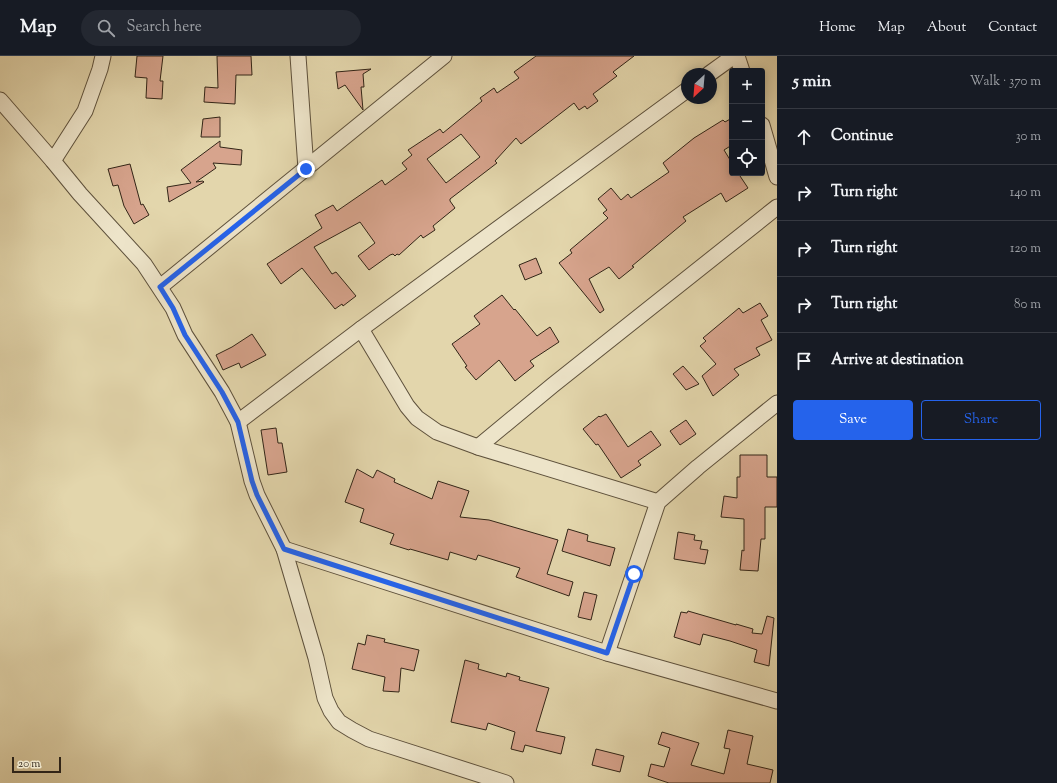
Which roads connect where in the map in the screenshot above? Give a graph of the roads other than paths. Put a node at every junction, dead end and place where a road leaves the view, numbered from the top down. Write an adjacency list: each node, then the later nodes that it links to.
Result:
1 (103, 56): 11 (street)
2 (298, 56): 12 (street)
3 (444, 56): 12 (street)
4 (734, 56): 6 (street)
5 (737, 56): 7 (street)
6 (717, 68)
7 (741, 68)
8 (681, 94): 16 (street)
9 (0, 100): 11 (street)
10 (765, 135): 13 (street)
11 (53, 161): 15 (street)
12 (306, 169): 15 (street)
13 (777, 177)
14 (777, 207): 19 (street)
15 (160, 287): 18 (street)
16 (361, 329): 18 (street); 19 (street)
17 (777, 403): 20 (street)
18 (238, 422): 21 (street)
19 (478, 447): 20 (street)
20 (658, 502): 22 (street)
21 (284, 549): 22 (street); 24 (street)
22 (607, 653): 23 (street)
23 (777, 701)
24 (506, 783)

